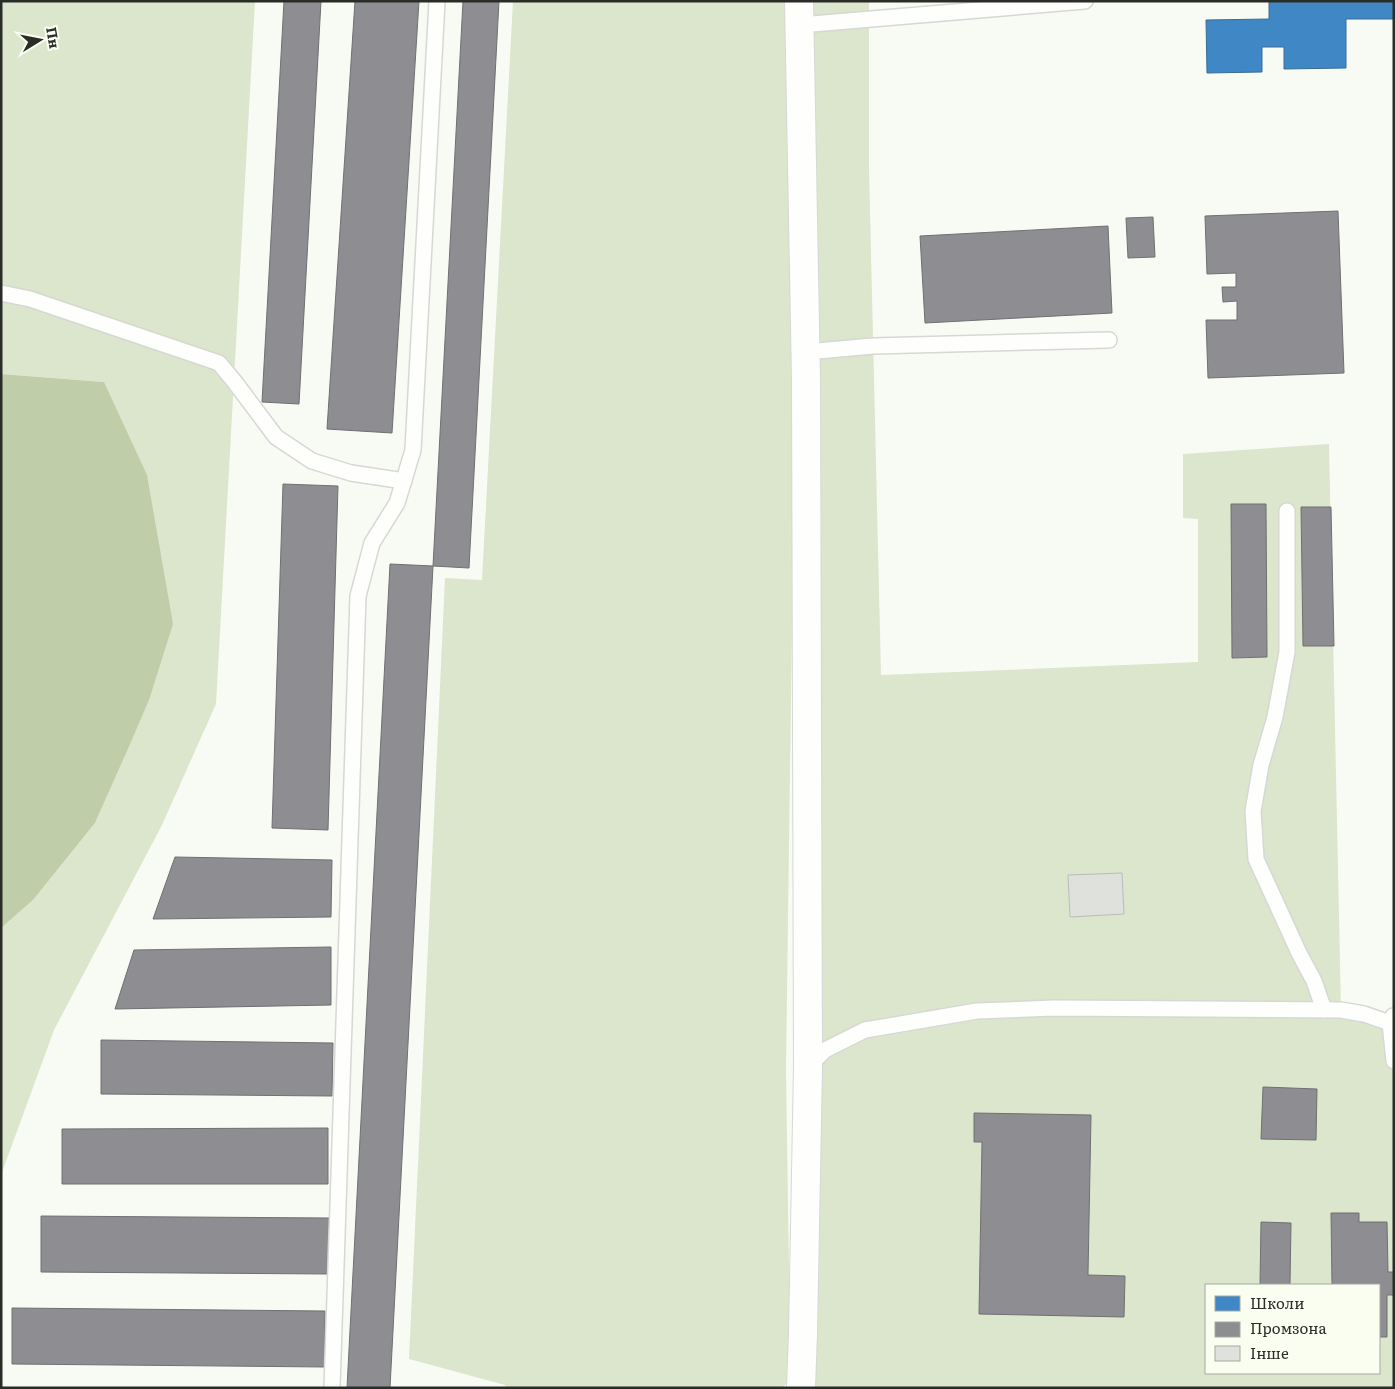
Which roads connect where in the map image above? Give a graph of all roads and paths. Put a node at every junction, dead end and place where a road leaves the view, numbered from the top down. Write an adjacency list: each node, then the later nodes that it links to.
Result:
1 (437, 1): 7 (lane)
2 (1085, 1): 3 (lane)
3 (800, 13): 6 (street)
4 (1, 293): 7 (lane)
5 (1108, 340): 6 (lane)
6 (806, 352): 12 (street)
7 (404, 481): 13 (lane)
8 (1287, 511): 9 (lane)
9 (1324, 1010): 10 (lane); 12 (lane)
10 (1392, 1019): 11 (lane)
11 (1394, 1061)
12 (808, 1067): 14 (street)
13 (332, 1388)
14 (801, 1388)

